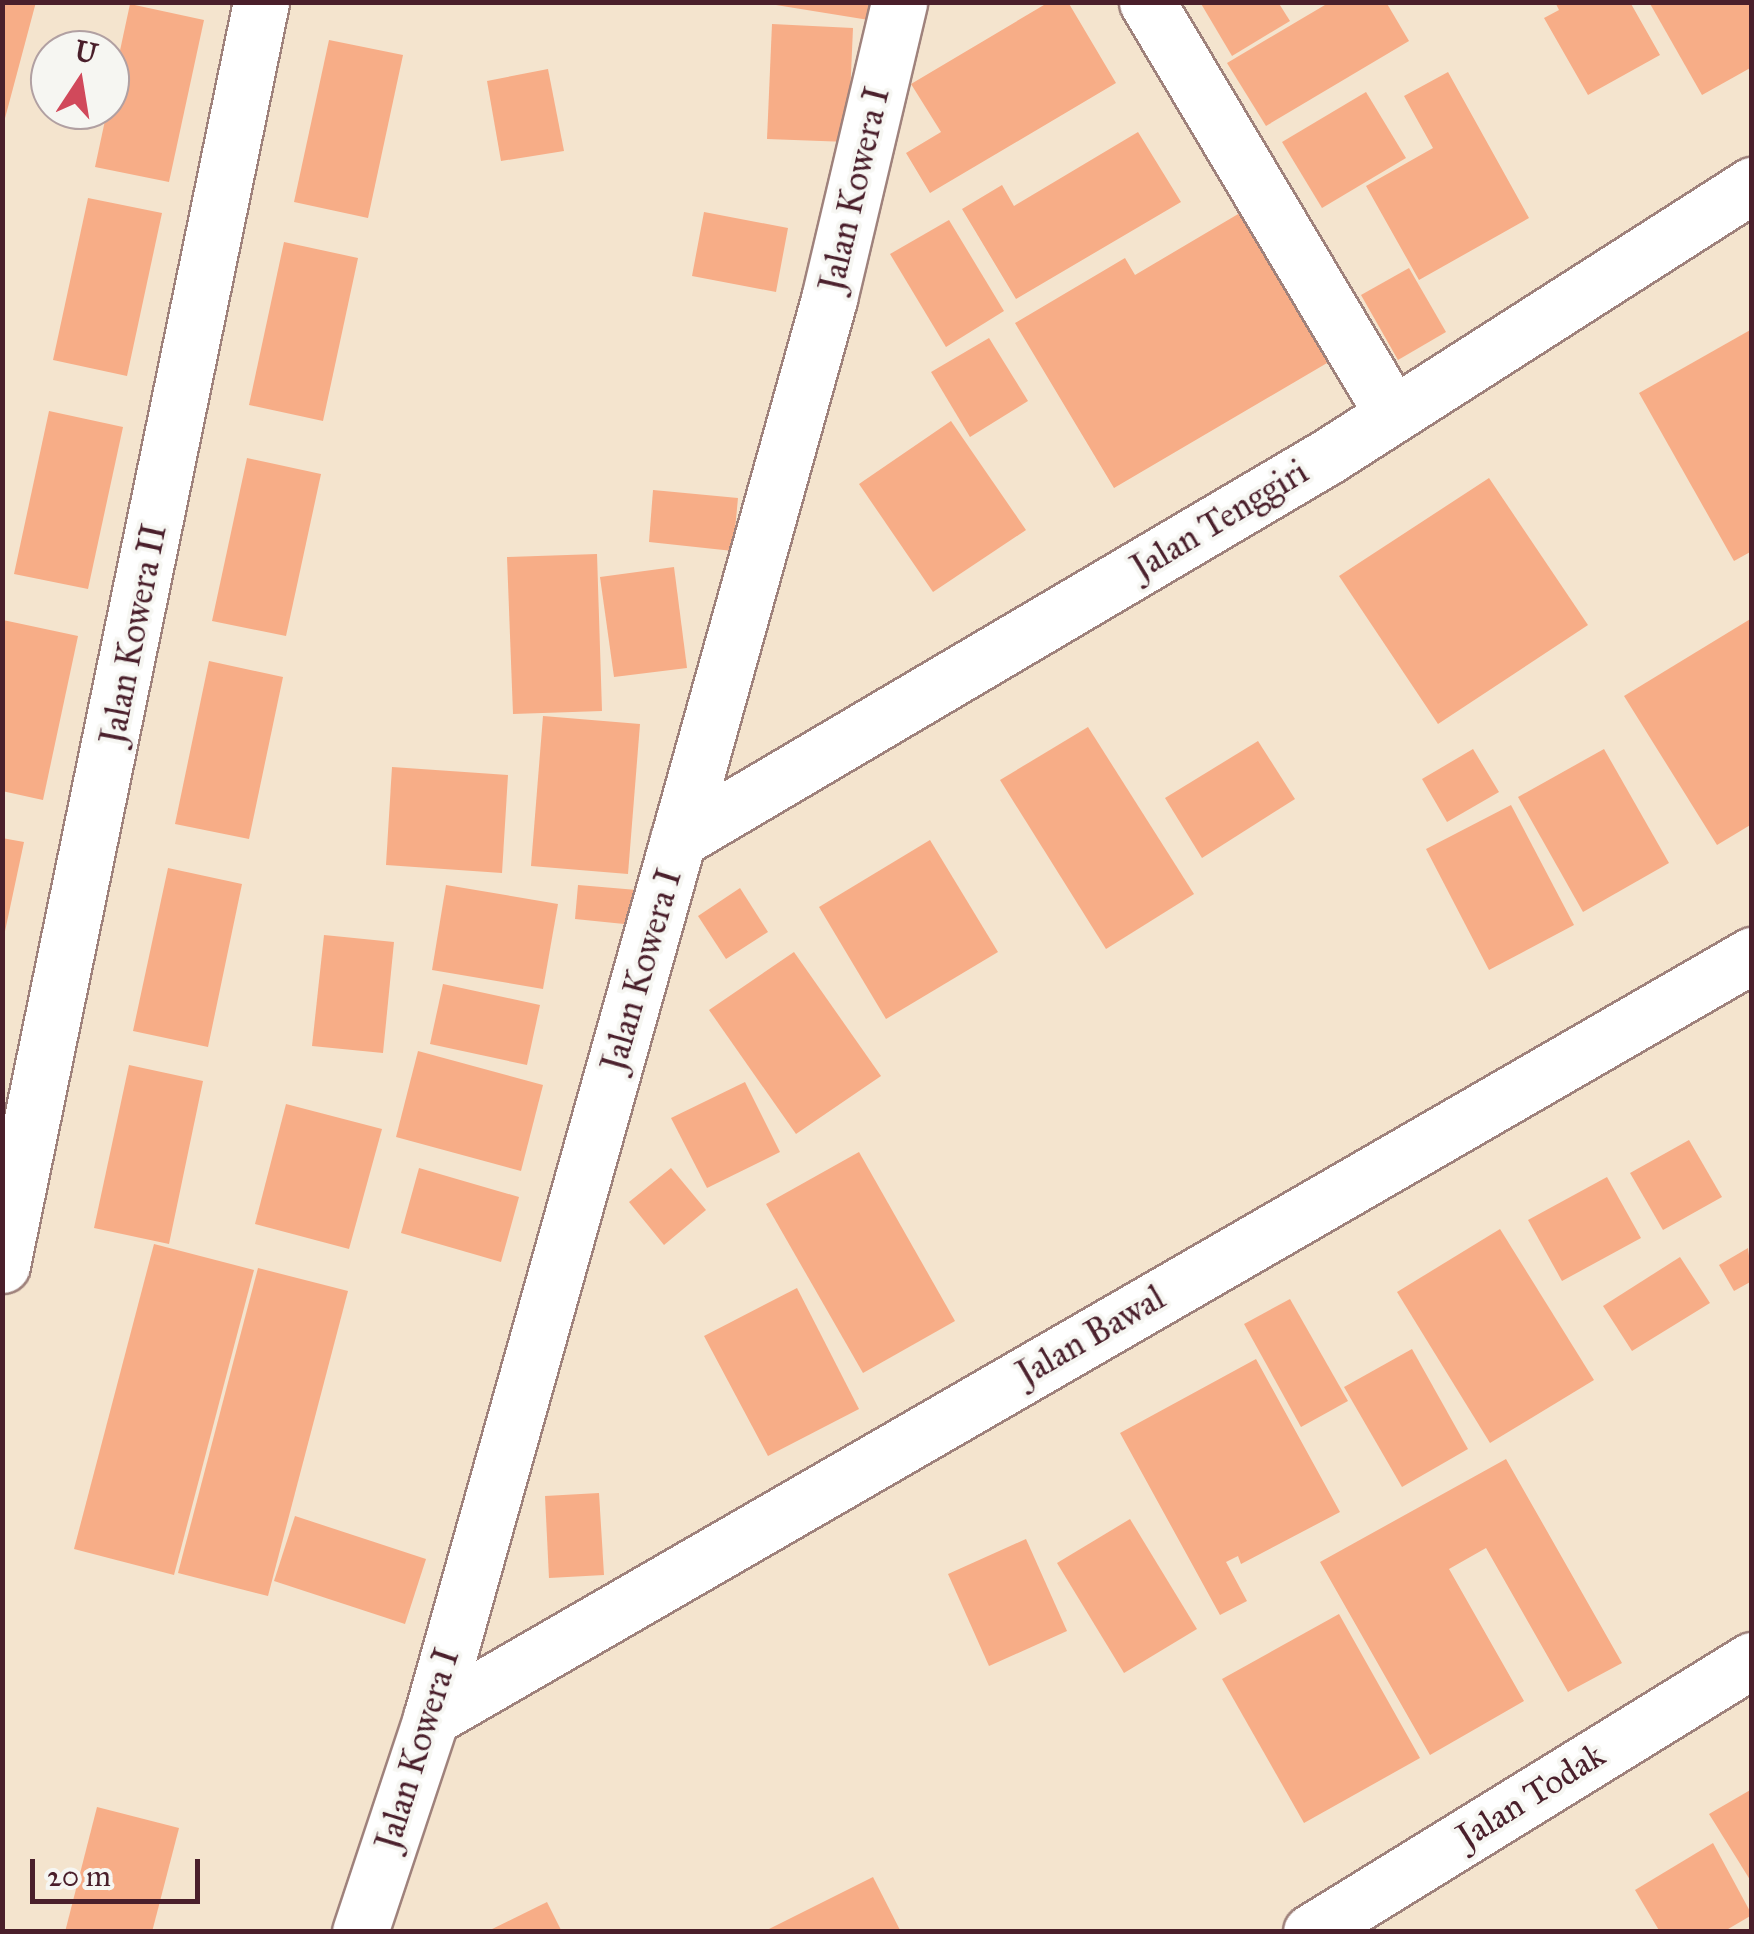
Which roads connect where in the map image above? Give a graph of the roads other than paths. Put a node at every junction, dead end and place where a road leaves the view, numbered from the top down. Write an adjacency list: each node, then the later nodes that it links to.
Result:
1 (262, 2): 8 (street, Jalan Kowera II)
2 (899, 2): 6 (street, Jalan Kowera I)
3 (1147, 2): 5 (street)
4 (1752, 185): 5 (street, Jalan Tenggiri)
5 (1393, 414): 6 (street, Jalan Tenggiri)
6 (678, 840): 10 (street, Jalan Kowera I)
7 (1752, 955): 10 (street, Jalan Bawal)
8 (2, 1265)
9 (1752, 1660): 12 (street, Jalan Todak)
10 (430, 1718): 11 (street, Jalan Kowera I)
11 (360, 1932)
12 (1311, 1932)

